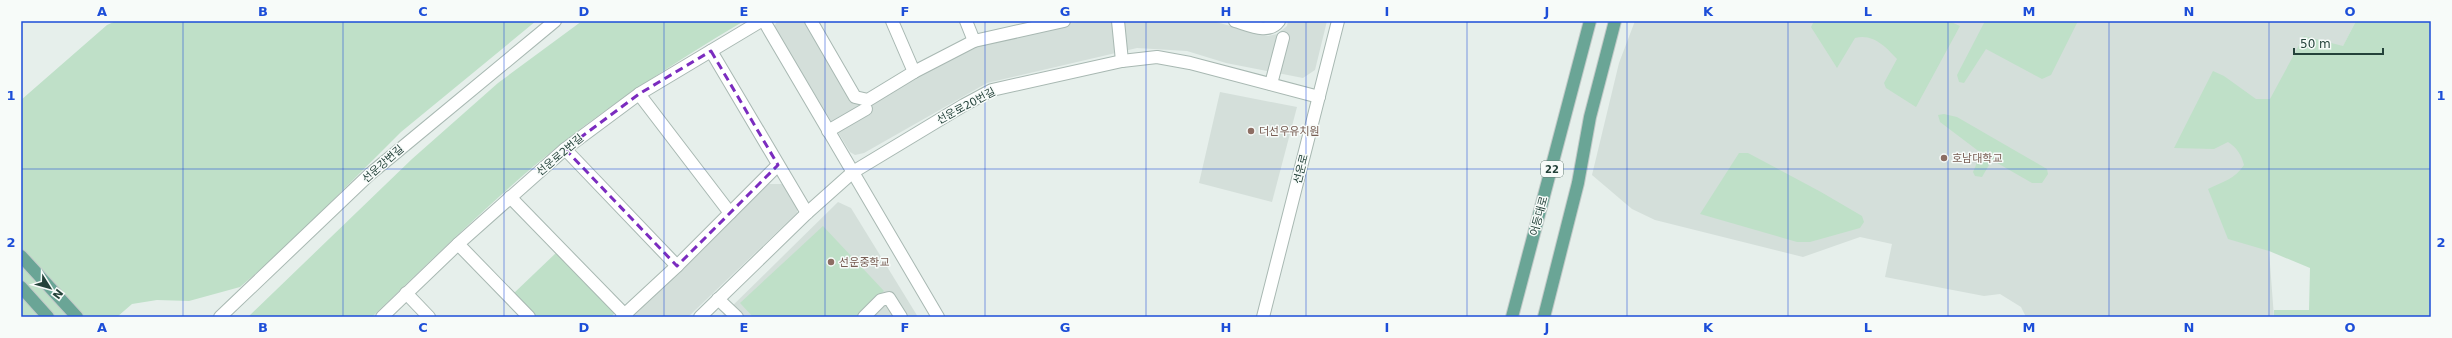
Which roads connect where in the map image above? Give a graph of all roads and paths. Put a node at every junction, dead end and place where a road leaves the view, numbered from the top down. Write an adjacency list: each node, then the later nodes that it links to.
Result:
1 (555, 21): 39 (street, 선운강변길)
2 (762, 21): 16 (street, 선운로2번길); 23 (street)
3 (811, 21): 18 (street)
4 (892, 21): 18 (street)
5 (966, 21): 15 (street)
6 (1064, 21): 13 (street)
7 (1118, 21): 17 (street)
8 (1235, 21): 9 (street)
9 (1279, 21)
10 (1338, 21): 21 (street, 선운로)
11 (1590, 21): 49 (main road, 어등대로 / 22)
12 (1615, 21): 50 (main road, 22)
13 (1041, 23): 15 (street)
14 (1283, 38): 19 (street)
15 (974, 40): 18 (street)
16 (711, 51): 20 (street, 선운로2번길); 25 (street)
17 (1122, 61): 19 (street, 선운로20번길); 26 (street, 선운로20번길)
18 (914, 72)
19 (1271, 84): 21 (street, 선운로20번길)
20 (639, 94): 24 (street, 선운로2번길); 28 (street)
21 (1319, 97): 48 (street, 선운로)
22 (866, 109): 23 (street)
23 (828, 131): 26 (street)
24 (564, 149): 27 (street, 선운로2번길); 32 (street)
25 (778, 164): 28 (street); 29 (street)
26 (853, 172): 29 (street, 선운로20번길); 47 (street)
27 (510, 197): 30 (street, 선운로2번길); 36 (street)
28 (730, 213): 32 (street)
29 (807, 213): 35 (street, 선운로20번길)
30 (458, 244): 34 (street, 선운로2번길); 42 (street)
31 (21, 256): 38 (main road)
32 (677, 266): 36 (street)
33 (21, 287): 37 (main road)
34 (406, 293): 40 (street, 선운로2번길); 41 (street)
35 (718, 299): 43 (street, 선운로20번길); 44 (street)
36 (624, 316)
37 (48, 317)
38 (77, 317)
39 (220, 317)
40 (382, 317)
41 (429, 317)
42 (529, 317)
43 (700, 317)
44 (737, 317)
45 (864, 317): 46 (street)
46 (901, 317)
47 (938, 317)
48 (1263, 317)
49 (1512, 317)
50 (1544, 317)

